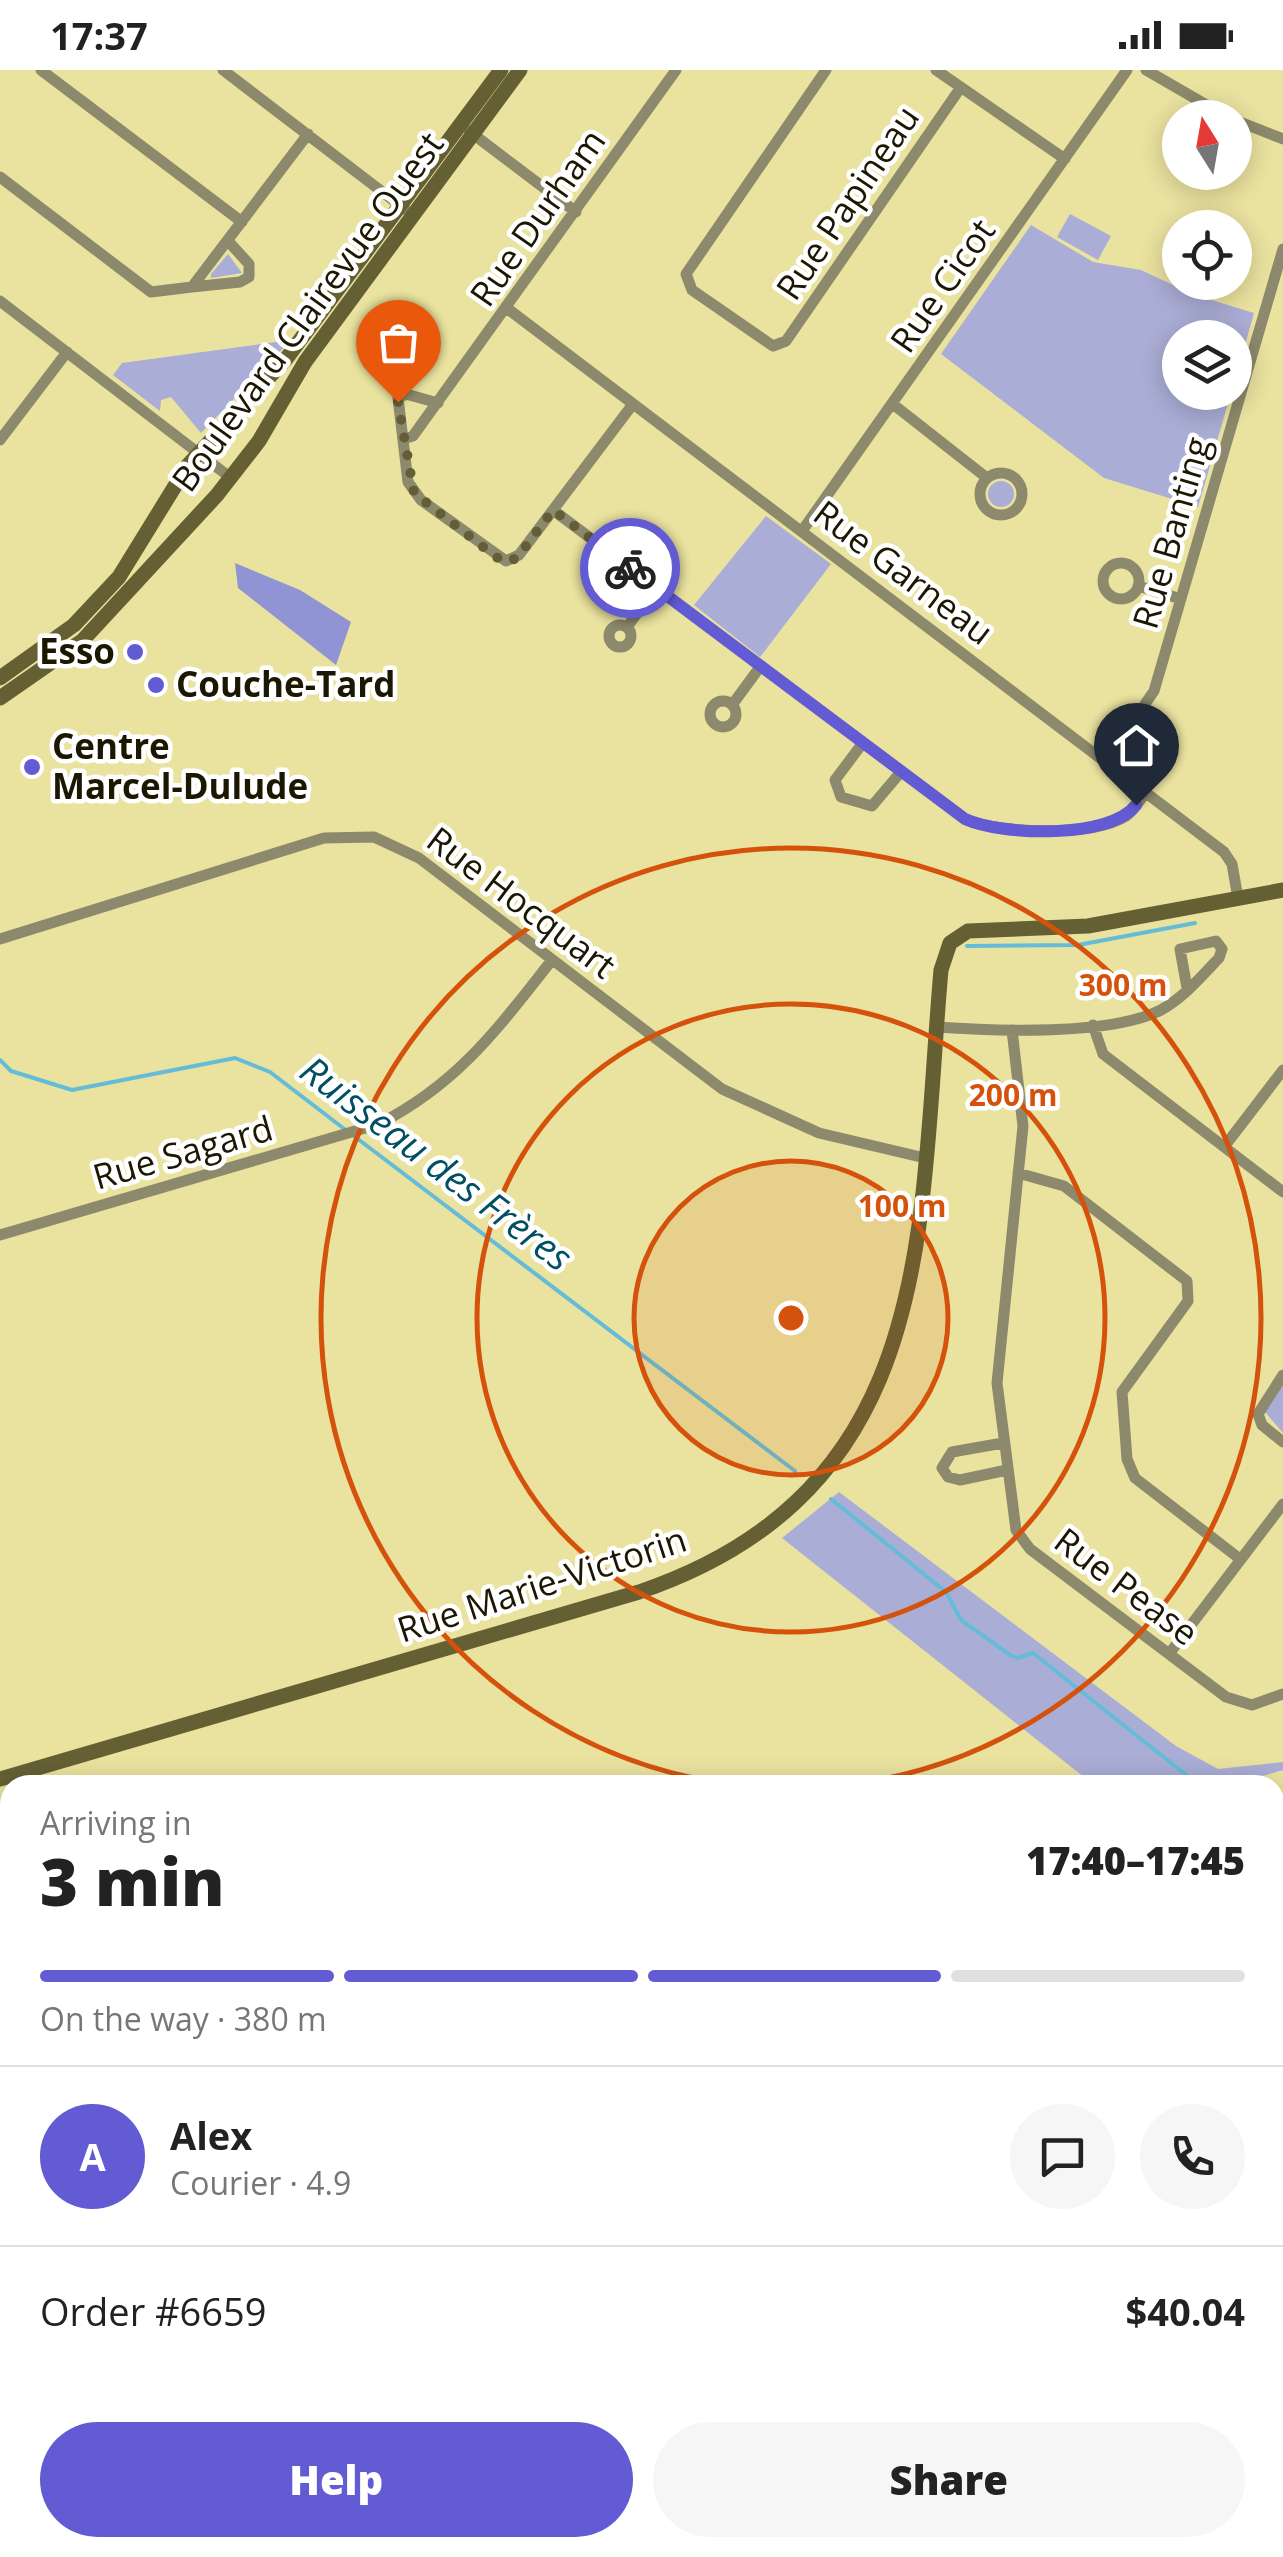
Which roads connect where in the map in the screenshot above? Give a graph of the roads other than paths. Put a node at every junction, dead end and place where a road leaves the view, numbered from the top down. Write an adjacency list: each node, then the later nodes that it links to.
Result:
1 (41, 70): 20 (street)
2 (223, 70): 14 (street)
3 (500, 70): 13 (street, Boulevard Clairevue Ouest)
4 (520, 70): 13 (street, Boulevard Clairevue Ouest)
5 (676, 70): 19 (street, Rue Durham)
6 (826, 70): 10 (street, Rue Papineau)
7 (936, 70): 10 (street)
8 (1127, 70): 16 (street, Rue Cicot)
9 (1146, 70): 11 (street)
10 (961, 87): 16 (street)
11 (1199, 100)
12 (1252, 127): 15 (street)
13 (468, 130): 18 (street, Boulevard Clairevue Ouest); 19 (street)
14 (308, 134): 18 (street); 20 (street)
15 (1283, 139)
16 (1064, 160): 30 (street, Rue Cicot)
17 (0, 177): 24 (street)
18 (407, 211): 33 (street, Boulevard Clairevue Ouest); 34 (street, Boulevard Clairevue Ouest)
19 (576, 212): 26 (street, Rue Durham)
20 (242, 222): 21 (street)
21 (228, 241): 24 (street); 24 (street)
22 (1283, 250): 23 (street, Rue Banting)
23 (1280, 273): 40 (street, Rue Banting)
24 (192, 287)
25 (0, 301): 27 (street)
26 (508, 308): 28 (street, Rue Durham); 29 (street, Rue Garneau)
27 (67, 352): 31 (street); 33 (street)
28 (438, 402): 32 (street, Rue Durham); 32 (street)
29 (634, 404): 36 (street); 37 (street, Rue Garneau)
30 (894, 405): 35 (street); 37 (street, Rue Cicot)
31 (0, 440)
32 (403, 440): 36 (street)
33 (198, 452): 34 (street); 42 (street, Boulevard Clairevue Ouest)
34 (231, 478): 42 (street, Boulevard Clairevue Ouest)
35 (987, 478)
36 (553, 510): 39 (street)
37 (802, 531): 48 (street, Rue Garneau)
38 (1138, 586): 40 (street)
39 (656, 588): 41 (street); 43 (street)
40 (1181, 599): 48 (street, Rue Banting)
41 (626, 627)
42 (78, 633): 44 (street, Boulevard Clairevue Ouest); 45 (street, Boulevard Clairevue Ouest)
43 (760, 667): 46 (street); 47 (street)
44 (0, 678)
45 (0, 698)
46 (732, 704)
47 (862, 744): 49 (street); 49 (street)
48 (1105, 762): 50 (street, Rue Garneau)
49 (900, 773): 50 (street)
50 (1146, 792): 52 (street, Rue Garneau)
51 (1283, 890): 52 (street)
52 (1238, 898): 57 (street, Rue Marie-Victorin)
53 (0, 939): 54 (street, Rue Hocquart)
54 (552, 960): 61 (street, Rue Hocquart); 64 (street, Rue Sagard)
55 (1187, 988): 55 (street); 56 (street)
56 (1092, 1025): 58 (street); 60 (street)
57 (936, 1026): 58 (street); 61 (street, Rue Marie-Victorin)
58 (1012, 1030): 62 (street, Rue Pease)
59 (1283, 1070): 60 (street)
60 (1224, 1147): 63 (street)
61 (925, 1158): 73 (street, Rue Marie-Victorin)
62 (1018, 1173): 67 (street, Rue Pease); 70 (street)
63 (1283, 1192)
64 (0, 1235)
65 (1283, 1375): 66 (street)
66 (1283, 1442)
67 (1004, 1443): 68 (street, Rue Pease); 68 (street)
68 (1007, 1470): 71 (street, Rue Pease)
69 (1283, 1504): 70 (street)
70 (1240, 1559): 71 (street)
71 (1169, 1654): 72 (street, Rue Pease)
72 (1283, 1694)
73 (14, 1775)

